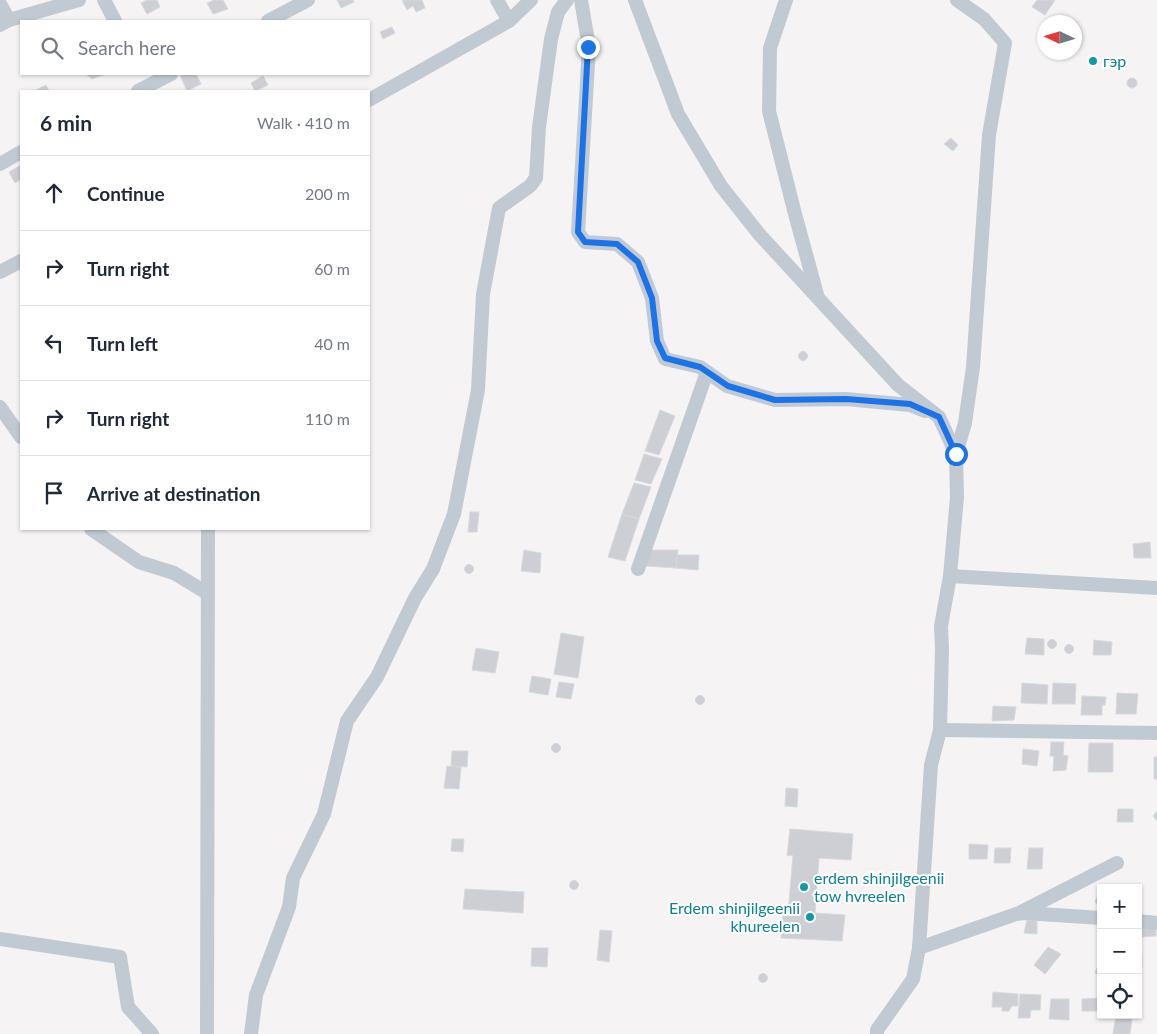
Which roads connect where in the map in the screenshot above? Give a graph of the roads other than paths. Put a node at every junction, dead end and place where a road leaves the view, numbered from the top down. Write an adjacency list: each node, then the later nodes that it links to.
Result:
1 (79, 0): 15 (street)
2 (104, 0): 12 (street)
3 (308, 0): 13 (street)
4 (497, 0): 14 (street)
5 (531, 0): 14 (street)
6 (567, 0): 46 (street)
7 (581, 0): 24 (street)
8 (635, 0): 23 (street)
9 (786, 0): 23 (street)
10 (957, 0): 28 (street)
11 (0, 4): 15 (street)
12 (114, 20)
13 (270, 20)
14 (510, 21): 18 (street)
15 (5, 22)
16 (168, 75): 17 (street)
17 (145, 85)
18 (370, 99)
19 (20, 153): 20 (street)
20 (0, 164)
21 (20, 262): 22 (street)
22 (0, 272)
23 (819, 301): 26 (street)
24 (707, 372): 26 (street); 31 (street)
25 (0, 407): 27 (street)
26 (939, 417): 28 (street)
27 (20, 435)
28 (956, 454): 32 (street)
29 (91, 530): 34 (street)
30 (208, 530): 34 (street)
31 (638, 569)
32 (950, 576): 33 (street); 35 (street)
33 (1157, 588)
34 (207, 593): 45 (street)
35 (940, 730): 36 (street); 43 (street)
36 (1157, 733)
37 (1117, 863): 38 (street)
38 (1016, 914): 39 (street); 43 (street)
39 (1097, 918)
40 (1142, 921): 41 (street)
41 (1157, 922)
42 (0, 939): 44 (street)
43 (919, 948): 47 (street)
44 (152, 1034)
45 (207, 1034)
46 (251, 1034)
47 (877, 1034)

